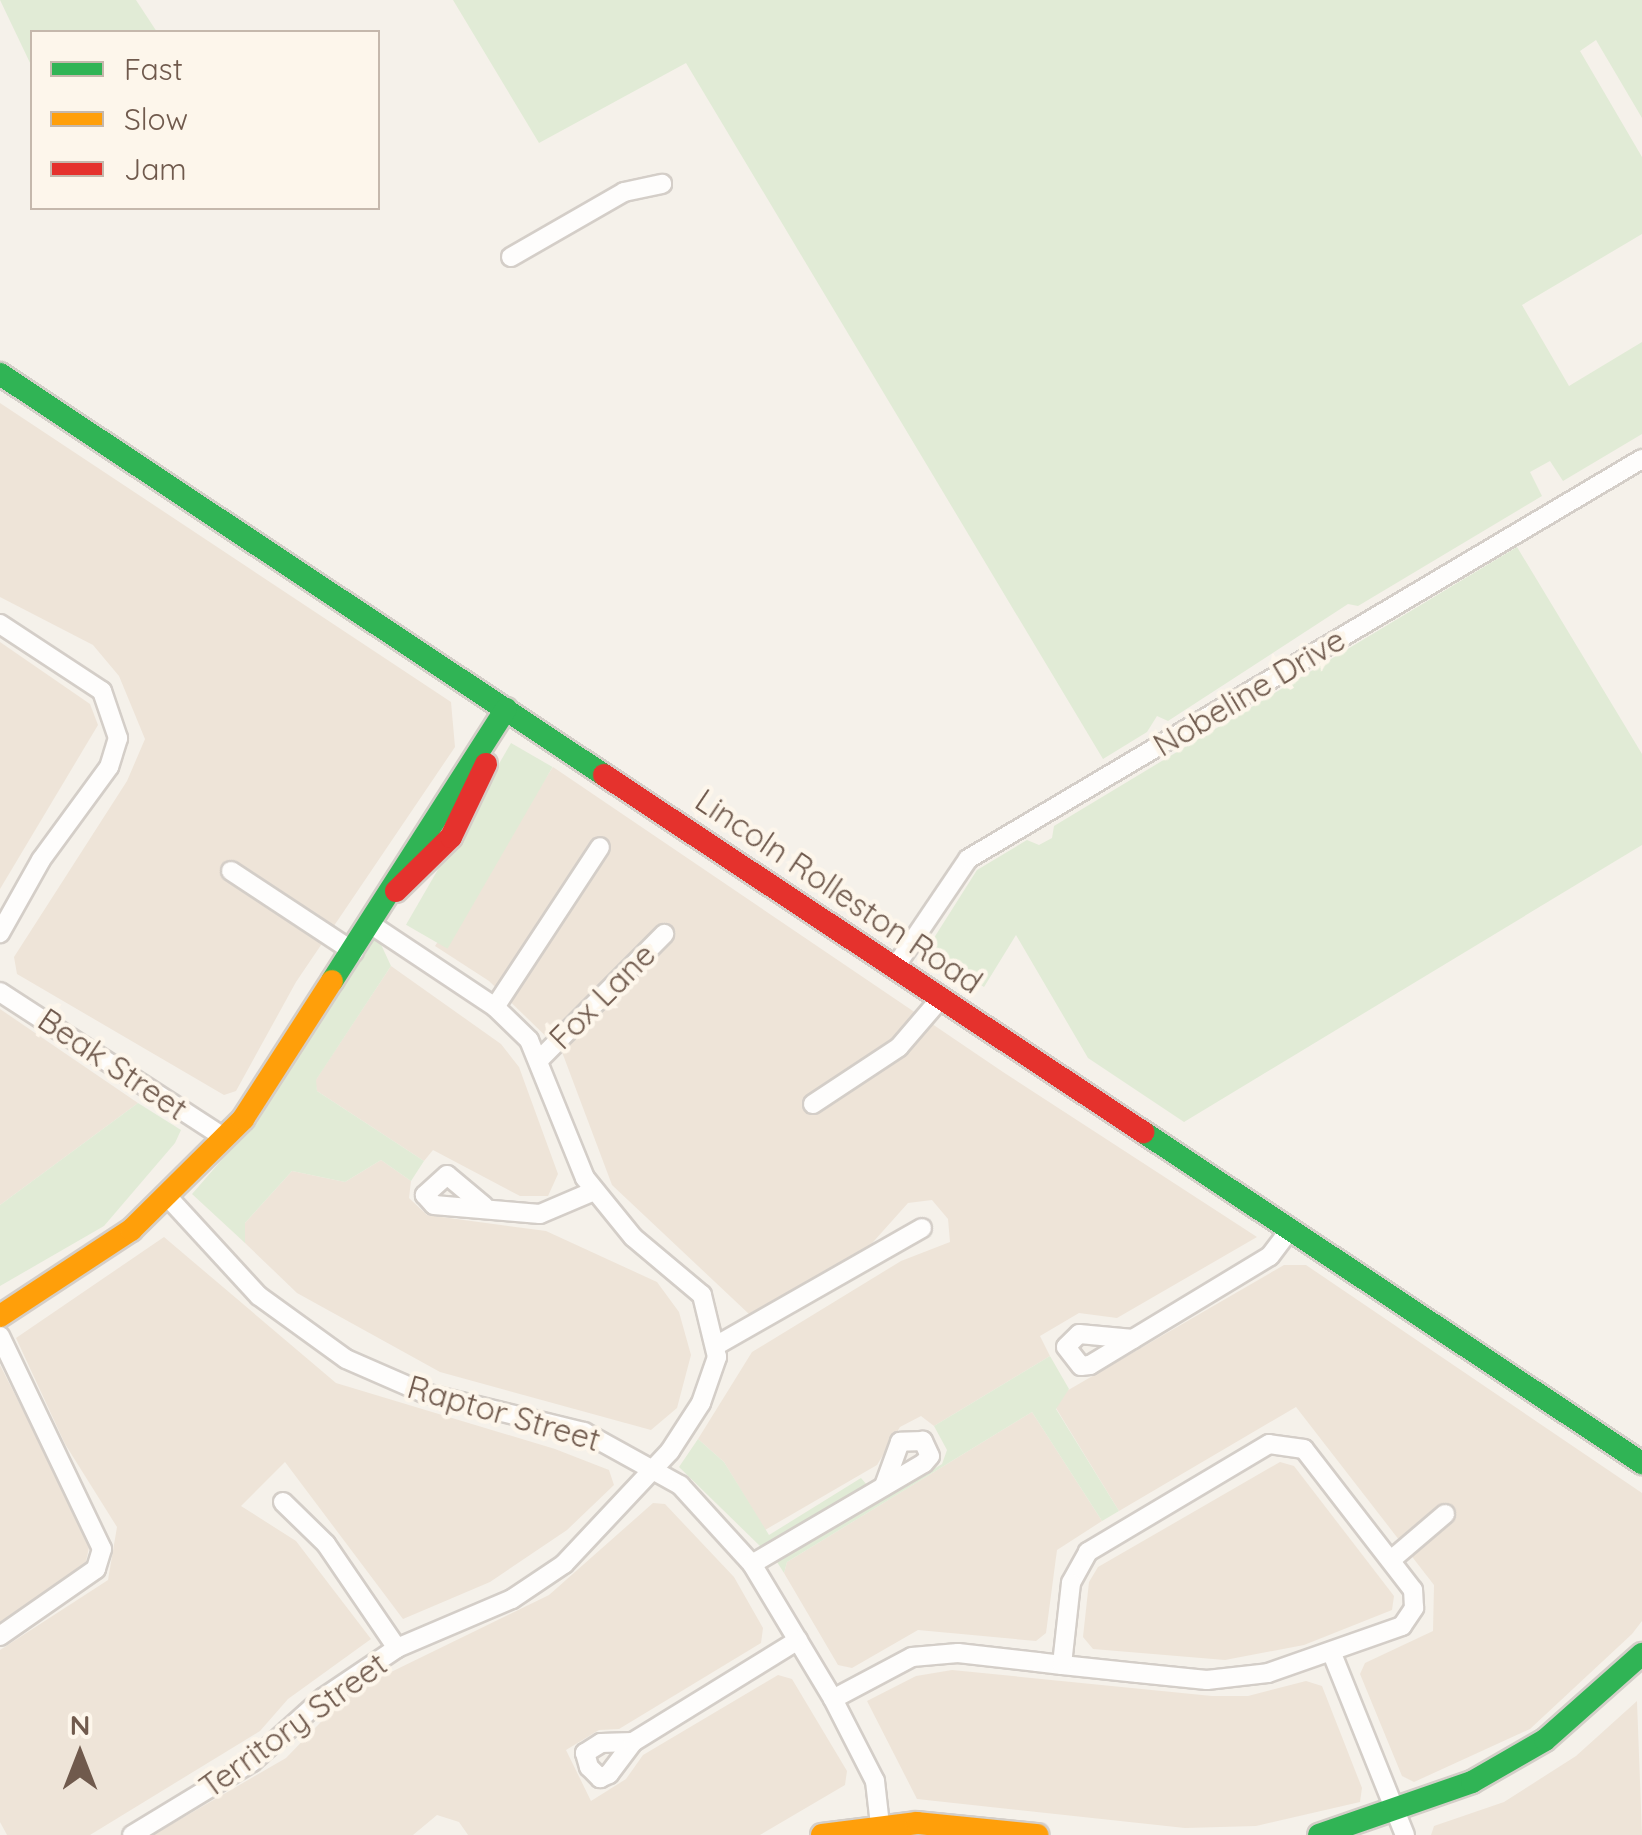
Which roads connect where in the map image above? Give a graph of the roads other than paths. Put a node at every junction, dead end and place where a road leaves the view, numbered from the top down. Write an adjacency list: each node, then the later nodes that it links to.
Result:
1 (662, 184): 2 (street)
2 (511, 256)
3 (0, 374): 6 (main road, Lincoln Rolleston Road)
4 (1642, 459): 13 (street, Nobeline Drive)
5 (0, 624): 10 (street)
6 (512, 713): 9 (main road); 13 (main road, Lincoln Rolleston Road)
7 (600, 847): 16 (street)
8 (231, 871): 12 (street)
9 (372, 925): 12 (main road); 16 (street)
10 (0, 933)
11 (664, 934): 17 (street, Fox Lane)
12 (354, 952): 19 (main road)
13 (895, 967): 15 (main road, Lincoln Rolleston Road)
14 (0, 992): 19 (street, Beak Street)
15 (941, 998): 18 (street); 24 (main road, Lincoln Rolleston Road)
16 (495, 1007): 17 (street)
17 (541, 1058): 20 (street)
18 (813, 1104)
19 (225, 1138): 21 (main road)
20 (594, 1191): 22 (street); 28 (street)
21 (166, 1195): 25 (main road); 30 (street, Raptor Street)
22 (484, 1206)
23 (922, 1228): 28 (street)
24 (1290, 1229): 27 (street); 29 (main road, Lincoln Rolleston Road)
25 (0, 1316)
26 (0, 1336): 36 (street)
27 (1133, 1338)
28 (718, 1345): 30 (street, Territory Street)
29 (1642, 1463)
30 (656, 1468): 35 (street, Raptor Street); 38 (street, Territory Street)
31 (884, 1486): 35 (street)
32 (283, 1502): 38 (street)
33 (1445, 1514): 34 (street)
34 (1391, 1560): 40 (street); 41 (street)
35 (752, 1564): 37 (street, Raptor Street)
36 (0, 1636)
37 (798, 1640): 42 (street, Raptor Street); 43 (street)
38 (397, 1648): 46 (street, Territory Street)
39 (1642, 1654): 44 (main road)
40 (1332, 1656): 41 (street); 44 (street)
41 (1062, 1665): 42 (street)
42 (833, 1700): 45 (street, Raptor Street)
43 (633, 1742)
44 (1395, 1812): 49 (main road); 50 (street)
45 (880, 1825): 47 (main road); 48 (main road)
46 (132, 1835)
47 (822, 1835)
48 (1037, 1835)
49 (1319, 1835)
50 (1404, 1835)

